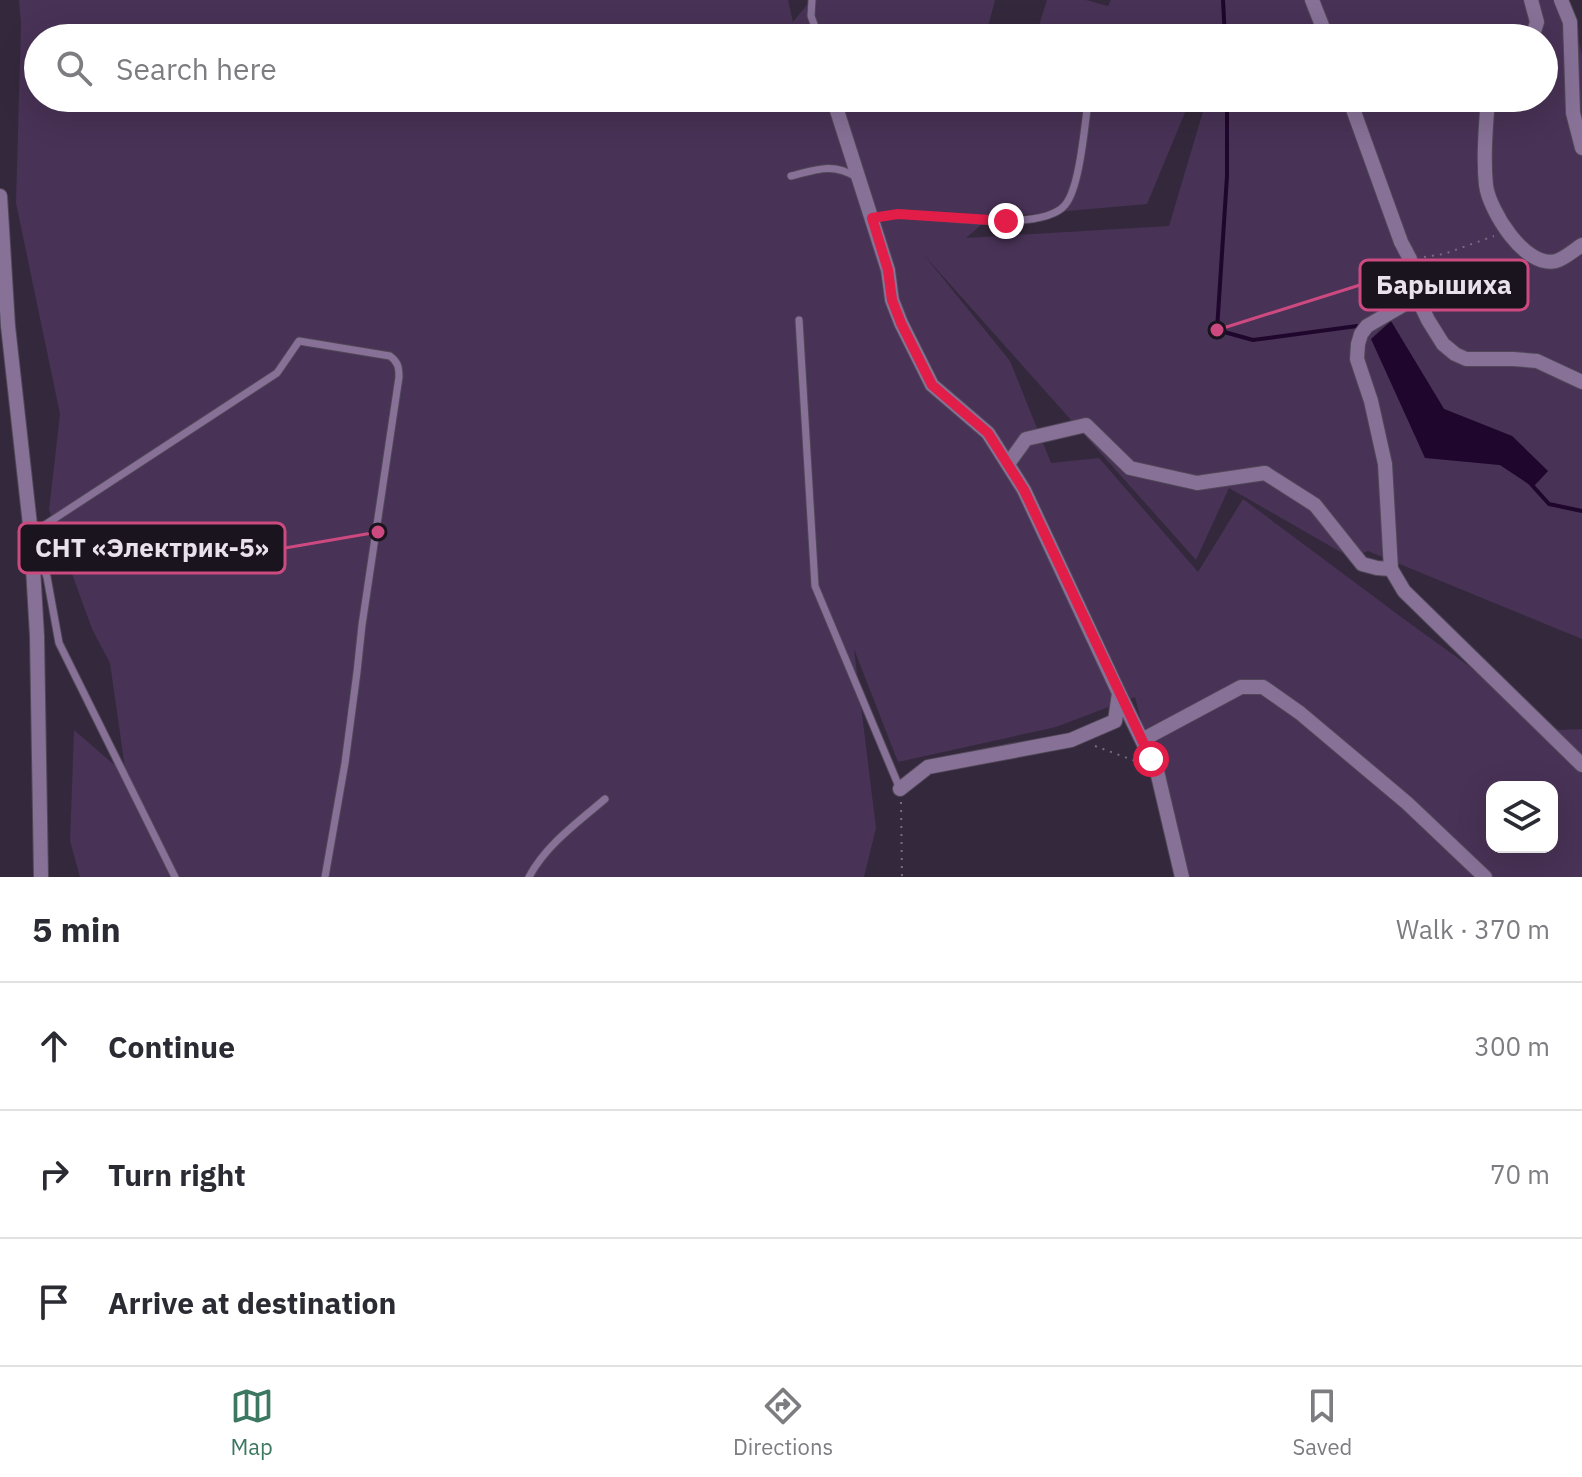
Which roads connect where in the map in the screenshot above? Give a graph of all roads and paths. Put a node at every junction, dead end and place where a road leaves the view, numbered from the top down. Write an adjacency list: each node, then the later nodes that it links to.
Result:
1 (812, 0): 5 (lane)
2 (1312, 0): 6 (street)
3 (1531, 0): 7 (street)
4 (1561, 0): 12 (street)
5 (814, 24)
6 (1321, 24)
7 (1536, 24)
8 (837, 112): 14 (street)
9 (1087, 112): 16 (lane)
10 (1354, 112): 19 (street)
11 (1487, 112): 17 (street)
12 (1582, 148)
13 (791, 176): 14 (lane)
14 (857, 178): 16 (street)
15 (0, 196): 24 (street)
16 (872, 218): 23 (street)
17 (1507, 230): 18 (street); 19 (path)
18 (1582, 245)
19 (1410, 259): 20 (street)
20 (1417, 297): 22 (street); 25 (street)
21 (799, 320): 32 (lane)
22 (1582, 382)
23 (1008, 464): 25 (street); 26 (street)
24 (31, 534): 34 (street); 35 (lane); 36 (lane)
25 (1391, 569): 30 (street)
26 (1119, 693): 27 (street); 28 (street)
27 (1115, 721): 28 (street); 32 (street)
28 (1139, 734): 31 (street); 40 (street)
29 (1096, 746): 31 (path)
30 (1582, 765)
31 (1157, 771): 39 (street)
32 (900, 789): 38 (path)
33 (605, 799): 37 (lane)
34 (41, 877)
35 (175, 877)
36 (325, 877)
37 (529, 877)
38 (902, 877)
39 (1182, 877)
40 (1485, 877)

